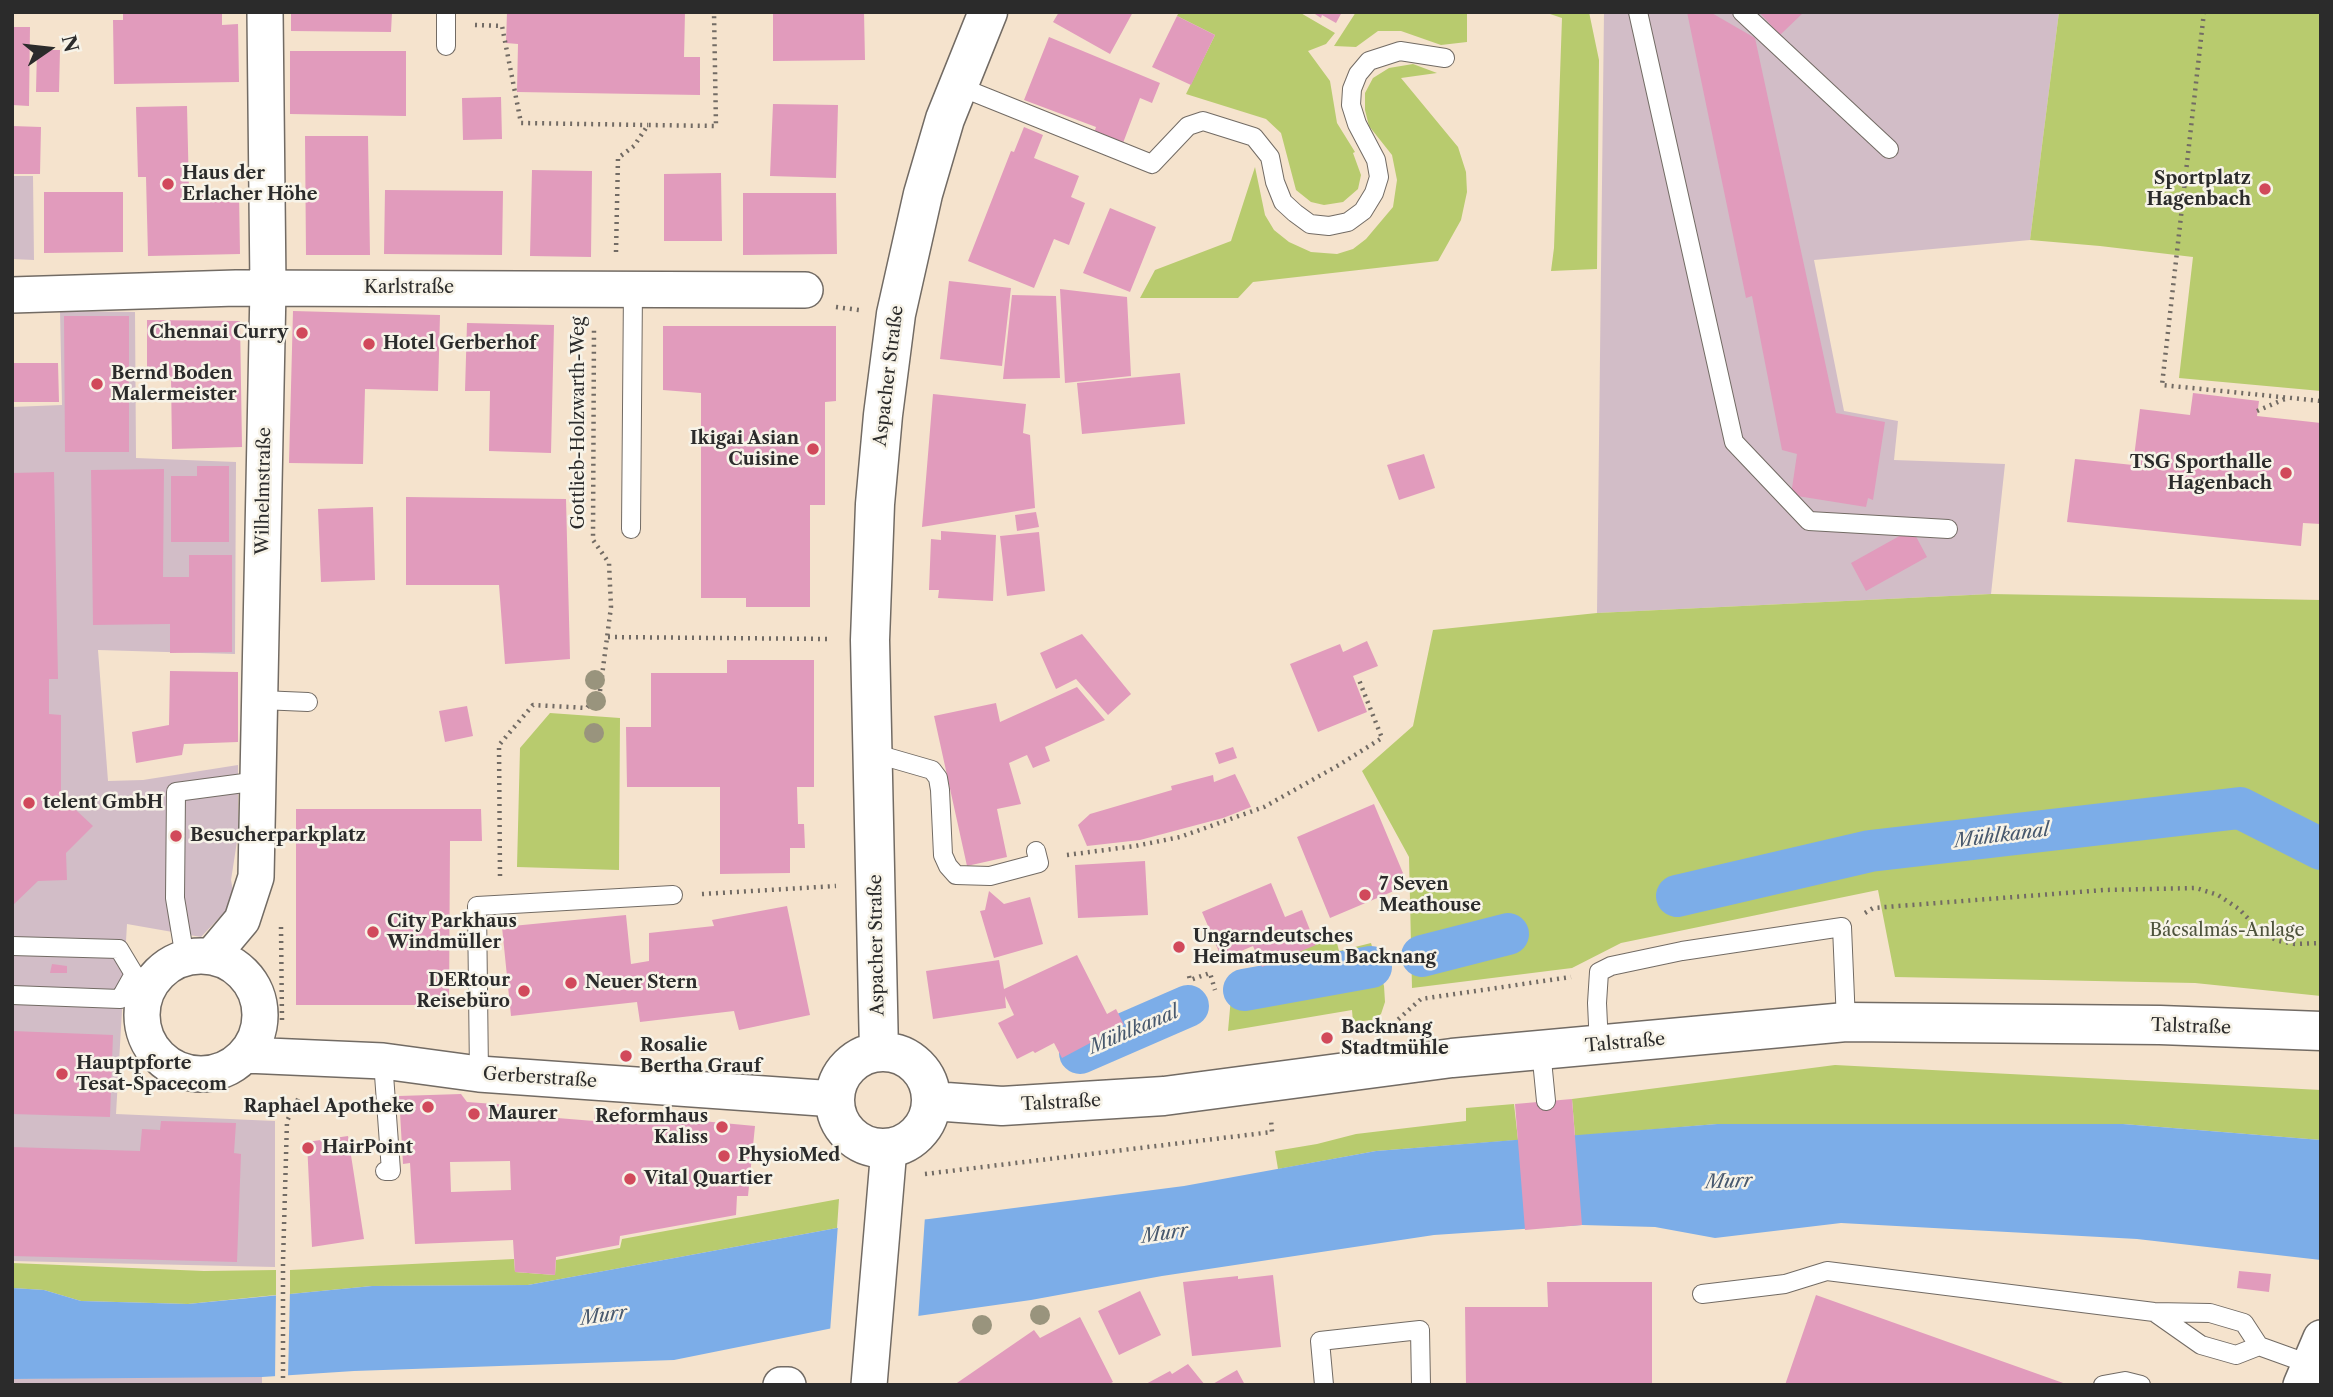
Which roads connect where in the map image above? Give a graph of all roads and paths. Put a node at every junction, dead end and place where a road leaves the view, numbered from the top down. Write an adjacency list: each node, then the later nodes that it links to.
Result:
1 (265, 12): 13 (street, Wilhelmstraße)
2 (714, 12): 11 (path)
3 (988, 12): 10 (street, Aspacher Straße)
4 (1638, 12): 22 (lane)
5 (1742, 12): 12 (lane)
6 (2204, 12): 18 (path)
7 (447, 18): 8 (lane); 11 (path)
8 (446, 46)
9 (1446, 58): 10 (lane)
10 (958, 86): 24 (street, Aspacher Straße)
11 (648, 125): 14 (path, Gottlieb-Holzwarth-Weg)
12 (1889, 149)
13 (268, 288): 14 (street, Karlstraße); 15 (street, Karlstraße); 26 (street, Wilhelmstraße)
14 (614, 288): 16 (street, Karlstraße); 21 (lane); 23 (path, Gottlieb-Holzwarth-Weg)
15 (12, 295)
16 (819, 298): 17 (path)
17 (856, 309)
18 (2288, 398): 19 (path); 20 (path)
19 (2321, 401)
20 (2257, 411)
21 (631, 529)
22 (1948, 529)
23 (608, 637): 24 (path); 30 (path, Gottlieb-Holzwarth-Weg)
24 (870, 639): 28 (street, Aspacher Straße)
25 (1359, 680): 31 (path)
26 (261, 700): 27 (lane); 29 (street, Wilhelmstraße)
27 (308, 702)
28 (873, 753): 32 (lane); 33 (street, Aspacher Straße)
29 (260, 781): 39 (street, Wilhelmstraße); 39 (lane)
30 (500, 851)
31 (1075, 853)
32 (1038, 857)
33 (876, 883): 34 (path); 50 (street, Aspacher Straße)
34 (673, 895): 54 (lane)
35 (281, 925): 52 (path)
36 (1842, 927): 37 (path); 40 (lane); 45 (lane)
37 (2321, 943)
38 (12, 946): 42 (lane)
39 (198, 958): 42 (street); 51 (street)
40 (1600, 972): 46 (path); 48 (lane)
41 (1189, 976): 43 (path)
42 (142, 979): 44 (lane); 51 (street)
43 (1215, 990)
44 (12, 995)
45 (1846, 1022): 47 (street, Talstraße); 48 (street, Talstraße)
46 (1393, 1024)
47 (2321, 1031)
48 (1600, 1046): 49 (street, Talstraße)
49 (1541, 1050): 56 (street, Talstraße); 57 (lane)
50 (879, 1052): 55 (street); 56 (street)
51 (245, 1055): 52 (street, Gerberstraße)
52 (305, 1058): 53 (street, Gerberstraße); 66 (path)
53 (383, 1061): 54 (street, Gerberstraße); 60 (lane)
54 (479, 1074): 55 (street, Gerberstraße)
55 (835, 1100): 59 (street)
56 (932, 1101): 59 (street)
57 (1546, 1101)
58 (1267, 1133): 61 (path)
59 (889, 1148): 69 (street)
60 (385, 1171)
61 (943, 1172)
62 (1702, 1294): 63 (lane)
63 (2154, 1312): 64 (lane); 64 (lane)
64 (2259, 1346): 65 (lane)
65 (2310, 1362)
66 (283, 1385)
67 (781, 1385): 68 (street)
68 (788, 1385)
69 (869, 1385)
70 (1324, 1385): 71 (lane)
71 (1421, 1385)
72 (2103, 1385): 73 (lane)
73 (2141, 1385)

